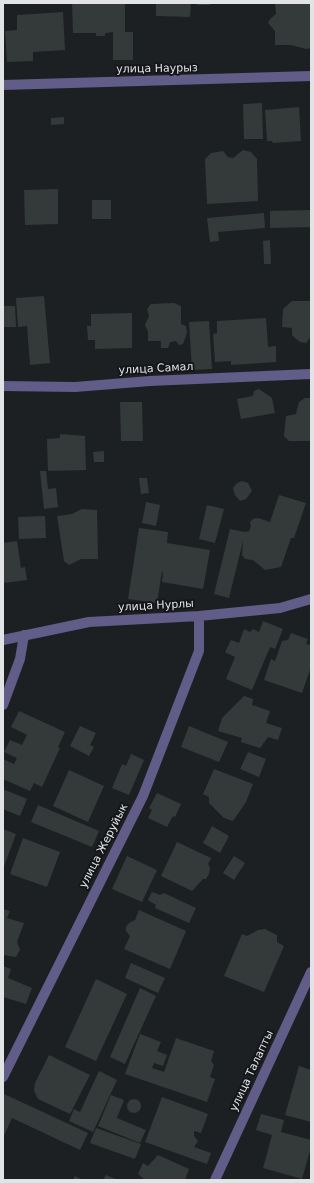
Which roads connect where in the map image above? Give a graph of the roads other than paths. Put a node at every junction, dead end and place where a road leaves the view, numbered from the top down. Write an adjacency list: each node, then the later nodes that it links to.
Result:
1 (311, 76): 2 (street, улица Наурыз)
2 (3, 85)
3 (311, 374): 4 (street, улица Самал)
4 (3, 386)
5 (311, 599): 6 (street, улица Нурлы)
6 (199, 616): 7 (street, улица Нурлы); 11 (street, улица Жеруйык)
7 (24, 635): 8 (street, улица Нурлы); 9 (street)
8 (3, 640)
9 (3, 705)
10 (311, 972): 12 (street, улица Талапты)
11 (3, 1077)
12 (215, 1180)

